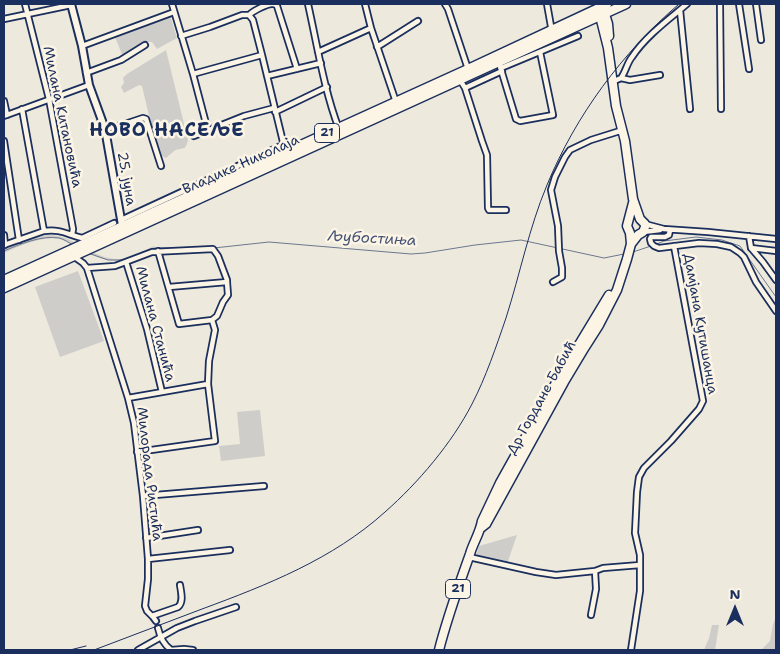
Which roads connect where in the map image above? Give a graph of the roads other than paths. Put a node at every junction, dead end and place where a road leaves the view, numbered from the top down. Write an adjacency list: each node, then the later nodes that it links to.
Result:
1 (25, 4): 17 (street, Милана Китановића)
2 (71, 4): 17 (street); 29 (street, 25. јуна)
3 (172, 4): 16 (street)
4 (308, 4): 32 (street)
5 (366, 4): 22 (street)
6 (445, 4): 38 (street)
7 (547, 4): 26 (street)
8 (626, 4): 14 (main road, Владике Николаја)
9 (687, 4): 15 (street)
10 (720, 4): 53 (street)
11 (739, 4): 39 (street)
12 (756, 4): 27 (street)
13 (258, 6): 18 (street); 37 (street)
14 (603, 9): 21 (main road, Владике Николаја / 21); 23 (main road, 21); 26 (main road, Владике Николаја / 21); 31 (main road, 21)
15 (680, 10): 44 (street); 55 (street)
16 (174, 12): 24 (street); 29 (street)
17 (28, 14): 19 (street); 50 (street, Милана Китановића)
18 (249, 15): 24 (street); 34 (street)
19 (4, 19)
20 (418, 20): 30 (street)
21 (585, 22): 23 (main road); 26 (main road, Владике Николаја / 21)
22 (371, 28): 30 (street); 32 (street)
23 (604, 30): 31 (main road, 21)
24 (181, 36): 41 (street)
25 (578, 36): 26 (street)
26 (552, 38): 33 (street); 36 (main road, Владике Николаја / 21); 38 (main road, Владике Николаја / 21)
27 (761, 40)
28 (145, 45): 40 (street)
29 (82, 46): 40 (street, 25. јуна)
30 (377, 47): 52 (street)
31 (608, 48): 46 (main road, 21)
32 (318, 52): 35 (street)
33 (540, 52): 36 (street); 36 (street)
34 (262, 55): 41 (street); 43 (street)
35 (321, 63): 37 (street); 48 (street)
36 (501, 67): 45 (main road, Владике Николаја / 21); 49 (street)
37 (297, 69): 43 (street)
38 (468, 69): 52 (main road, Владике Николаја / 21)
39 (749, 69)
40 (86, 73): 47 (street, 25. јуна)
41 (193, 74): 61 (street)
42 (660, 75): 44 (street)
43 (267, 76): 56 (street)
44 (621, 78): 46 (street)
45 (460, 80): 49 (street); 59 (main road, Владике Николаја / 21)
46 (612, 82): 60 (main road, 21)
47 (89, 85): 50 (street); 58 (street, 25. јуна)
48 (327, 87): 56 (street); 59 (street)
49 (465, 88): 67 (street)
50 (49, 99): 54 (street); 77 (street, Милана Китановића)
51 (4, 102): 57 (street)
52 (396, 102): 59 (main road, Владике Николаја / 21)
53 (721, 108)
54 (22, 109): 57 (street); 74 (street)
55 (690, 109)
56 (275, 110): 61 (street); 64 (street)
57 (6, 115)
58 (105, 130): 65 (street); 71 (street, 25. јуна)
59 (340, 130): 64 (main road, Владике Николаја / 21); 71 (main road, Владике Николаја / 21)
60 (623, 130): 66 (main road, 21); 92 (street)
61 (208, 131): 62 (street)
62 (194, 136)
63 (4, 142): 80 (street)
64 (284, 148): 71 (main road, Владике Николаја / 21)
65 (162, 166)
66 (633, 199): 68 (main road, 21); 69 (main road, 21)
67 (506, 210)
68 (629, 221): 69 (main road); 75 (main road, 21)
69 (642, 221): 72 (street); 75 (main road, 21)
70 (114, 223): 77 (street)
71 (122, 226): 86 (main road, Владике Николаја / 21)
72 (664, 229): 73 (street); 75 (street)
73 (670, 230): 78 (street); 82 (street)
74 (44, 231): 77 (street); 80 (street)
75 (637, 234): 106 (main road, Др Гордане Бабић / 21)
76 (4, 235): 81 (street)
77 (72, 235)
78 (749, 236): 79 (street); 83 (street)
79 (776, 239)
80 (18, 240): 81 (street)
81 (4, 245)
82 (674, 246): 95 (street); 108 (street, Дамјана Кутишанца)
83 (751, 248): 85 (street); 90 (street)
84 (158, 251): 87 (street); 91 (street); 93 (street)
85 (776, 251)
86 (73, 252): 88 (street, Милорада Ристића); 89 (main road, Владике Николаја / 21); 94 (main road, Владике Николаја / 21)
87 (126, 262): 88 (street); 98 (street, Милана Станића)
88 (87, 268): 99 (street, Милорада Ристића)
89 (4, 280)
90 (776, 280)
91 (227, 282): 93 (street); 96 (street)
92 (554, 282)
93 (168, 287): 96 (street)
94 (4, 288)
95 (776, 311)
96 (212, 320): 97 (street)
97 (208, 384): 98 (street); 100 (street)
98 (162, 392): 99 (street)
99 (128, 398): 100 (street, Милорада Ристића)
100 (137, 452): 102 (street, Милорада Ристића)
101 (264, 486): 102 (street)
102 (143, 496): 104 (street, Милорада Ристића)
103 (198, 530): 104 (street)
104 (146, 538): 107 (street, Милорада Ристића)
105 (230, 550): 107 (street)
106 (469, 557): 109 (street); 120 (main road, Др Гордане Бабић / 21)
107 (148, 559): 113 (street, Милорада Ристића)
108 (640, 565): 109 (street); 121 (street, Дамјана Кутишанца)
109 (595, 571): 112 (street)
110 (180, 585): 113 (street)
111 (236, 607): 116 (street)
112 (591, 615)
113 (152, 616): 114 (street, Милорада Ристића)
114 (156, 621)
115 (158, 628): 116 (street)
116 (160, 638): 117 (street); 118 (street)
117 (138, 650)
118 (171, 650): 119 (street)
119 (193, 650)
120 (439, 650)
121 (631, 650)

